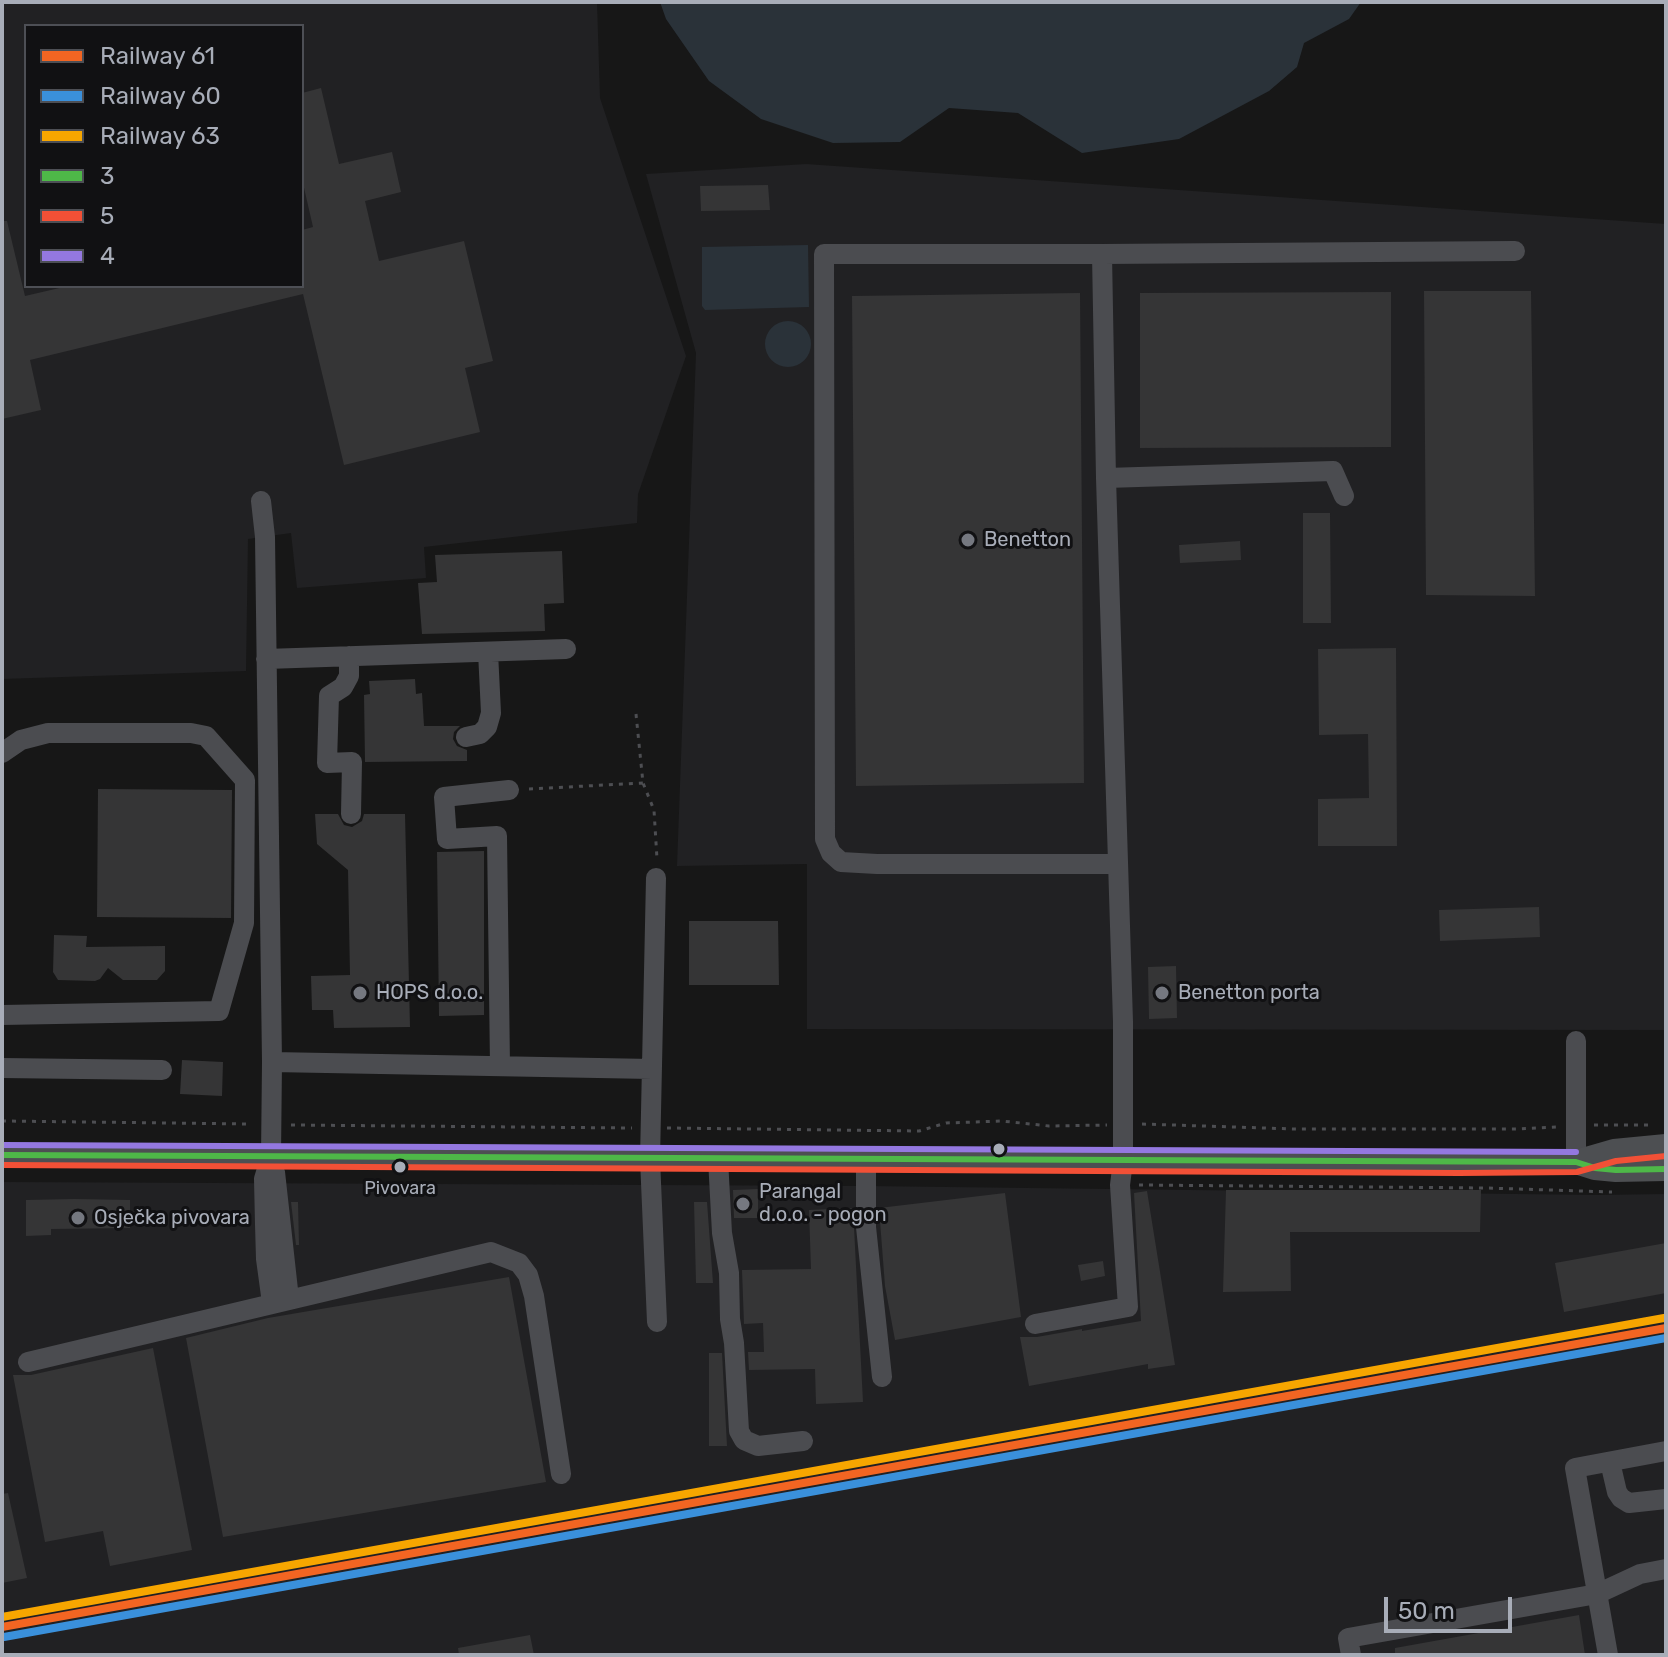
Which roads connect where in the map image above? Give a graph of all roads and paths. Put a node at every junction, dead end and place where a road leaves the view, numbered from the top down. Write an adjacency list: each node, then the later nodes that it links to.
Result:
1 (1515, 251): 2 (lane)
2 (1102, 254): 3 (lane); 16 (lane)
3 (1106, 478): 4 (lane); 16 (lane)
4 (1344, 496)
5 (261, 501): 9 (lane)
6 (566, 649): 7 (lane)
7 (488, 652): 8 (lane); 11 (lane)
8 (349, 656): 9 (lane); 15 (lane)
9 (266, 659): 20 (lane)
10 (636, 714): 13 (path)
11 (466, 737)
12 (2, 753): 18 (lane)
13 (643, 783): 14 (path); 17 (path)
14 (509, 790): 21 (lane)
15 (351, 814)
16 (1118, 864): 27 (lane)
17 (656, 878): 23 (lane)
18 (2, 1015)
19 (1576, 1041): 28 (lane)
20 (272, 1062): 21 (lane); 26 (lane)
21 (500, 1066): 23 (lane)
22 (2, 1068): 24 (lane)
23 (652, 1069): 30 (lane)
24 (162, 1070)
25 (2, 1121): 26 (path)
26 (271, 1125): 30 (path); 33 (lane)
27 (1123, 1125): 28 (path); 30 (path); 39 (lane)
28 (1578, 1125): 29 (path); 37 (lane)
29 (1651, 1125)
30 (651, 1128): 34 (lane)
31 (1666, 1146): 37 (main road)
32 (2, 1155): 33 (main road)
33 (271, 1156): 34 (main road); 41 (lane)
34 (650, 1159): 35 (main road); 42 (lane)
35 (718, 1159): 36 (main road); 46 (lane)
36 (866, 1160): 39 (main road); 45 (lane)
37 (1576, 1162): 38 (main road); 39 (main road)
38 (1666, 1169)
39 (1121, 1173): 40 (path); 43 (lane)
40 (1619, 1192)
41 (281, 1301): 44 (lane); 49 (lane)
42 (657, 1322)
43 (1035, 1324)
44 (28, 1362)
45 (882, 1377)
46 (803, 1441)
47 (1666, 1451): 48 (lane)
48 (1610, 1462): 50 (lane); 52 (lane)
49 (561, 1474)
50 (1666, 1499)
51 (1666, 1569): 52 (lane)
52 (1597, 1594): 53 (lane); 54 (lane)
53 (1351, 1655)
54 (1608, 1655)

